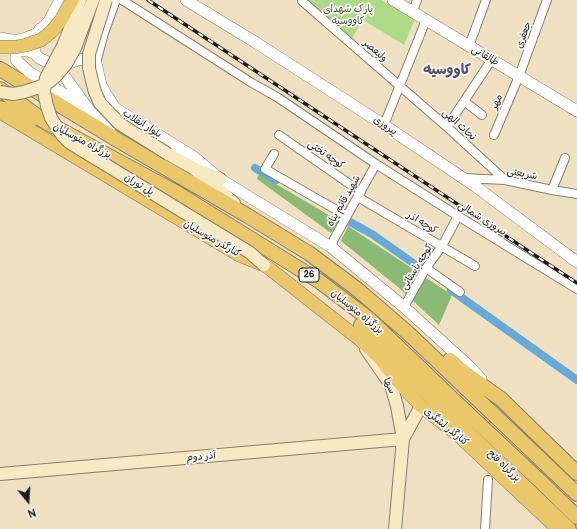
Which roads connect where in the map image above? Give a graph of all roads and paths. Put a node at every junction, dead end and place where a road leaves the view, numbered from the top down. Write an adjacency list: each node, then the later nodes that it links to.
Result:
1 (56, 0): 17 (street)
2 (60, 0): 17 (street)
3 (72, 0): 20 (main road, bridge)
4 (80, 0): 57 (main road, پل توران, bridge)
5 (94, 0): 24 (street); 28 (main road, bridge)
6 (106, 0): 44 (main road, bridge)
7 (116, 0): 23 (street)
8 (122, 0): 43 (street, پیروزی شمالی)
9 (186, 0): 36 (street, پیروزی)
10 (393, 0): 15 (street, طالقانی)
11 (417, 0): 15 (street)
12 (486, 0): 19 (street)
13 (547, 0): 26 (street, جعفری)
14 (302, 1): 27 (street, ولیعصر)
15 (413, 12): 16 (street, طالقانی)
16 (426, 20): 19 (street, طالقانی); 27 (street)
17 (38, 33): 18 (street); 21 (street)
18 (0, 38)
19 (469, 46): 22 (street, طالقانی)
20 (0, 47)
21 (34, 54): 24 (street); 31 (street)
22 (492, 59): 26 (street, طالقانی); 29 (street)
23 (96, 64): 24 (street); 46 (street, بلوار انقلاب)
24 (58, 67): 31 (street)
25 (0, 68): 40 (highway, بزرگراه متوسلیان / 26)
26 (519, 76): 32 (street, طالقانی); 39 (street, مهر)
27 (399, 85): 36 (street); 37 (street, نجات الهی)
28 (0, 90): 35 (highway, بزرگراه متوسلیان / 26)
29 (464, 101): 34 (street); 37 (street)
30 (0, 108): 35 (highway)
31 (89, 110): 40 (street)
32 (577, 111)
33 (0, 112): 57 (main road, کنارگذر متوسلیان)
34 (482, 115)
35 (44, 121): 60 (highway, بزرگراه متوسلیان / 26)
36 (384, 125): 45 (street, پیروزی)
37 (447, 126): 47 (street, نجات الهی)
38 (279, 134): 49 (street, کوچه تختی)
39 (494, 135)
40 (119, 141): 51 (highway, بزرگراه متوسلیان / 26)
41 (274, 154): 52 (street)
42 (565, 158): 48 (street)
43 (376, 164): 49 (street, شهید قائم پناه); 53 (street, پیروزی شمالی)
44 (193, 168): 46 (main road); 51 (main road)
45 (463, 178): 47 (street, شریعتی); 56 (street, پیروزی)
46 (220, 179): 55 (street, بلوار انقلاب)
47 (505, 180): 48 (street, شریعتی)
48 (552, 190): 50 (street, شریعتی)
49 (359, 194): 52 (street, شهید قائم پناه); 54 (street, کوچه اذر)
50 (577, 194)
51 (248, 216): 64 (highway, بزرگراه متوسلیان / 26)
52 (347, 216): 55 (street, شهید قائم پناه)
53 (458, 216): 54 (street, کوچه باستانی); 61 (street, پیروزی شمالی)
54 (442, 246): 58 (street, کوچه اذر); 59 (street, کوچه باستانی)
55 (331, 247): 63 (street, بلوار انقلاب)
56 (577, 262)
57 (264, 265): 65 (main road, کنارگذر متوسلیان)
58 (475, 266)
59 (426, 268): 62 (street); 63 (street, کوچه باستانی)
60 (319, 281): 68 (highway, بزرگراه فتح); 75 (highway, بزرگراه متوسلیان / 26)
61 (577, 289)
62 (460, 292)
63 (404, 307): 67 (street, بلوار انقلاب)
64 (408, 333): 67 (highway); 74 (highway, بزرگراه متوسلیان / 26)
65 (359, 339): 66 (main road, کنارگذر متوسلیان); 70 (main road, سها)
66 (380, 358): 68 (main road); 69 (main road, کنارگذر متوسلیان)
67 (501, 399): 71 (highway)
68 (438, 404): 79 (highway, بزرگراه فتح)
69 (421, 406): 70 (main road, سها); 78 (main road, کنارگذر لشگری)
70 (403, 440): 72 (main road, آذر دوم); 76 (main road, سها)
71 (577, 473)
72 (0, 474)
73 (488, 480): 77 (street)
74 (577, 494)
75 (577, 517)
76 (395, 529)
77 (485, 529)
78 (558, 529)
79 (569, 529)

